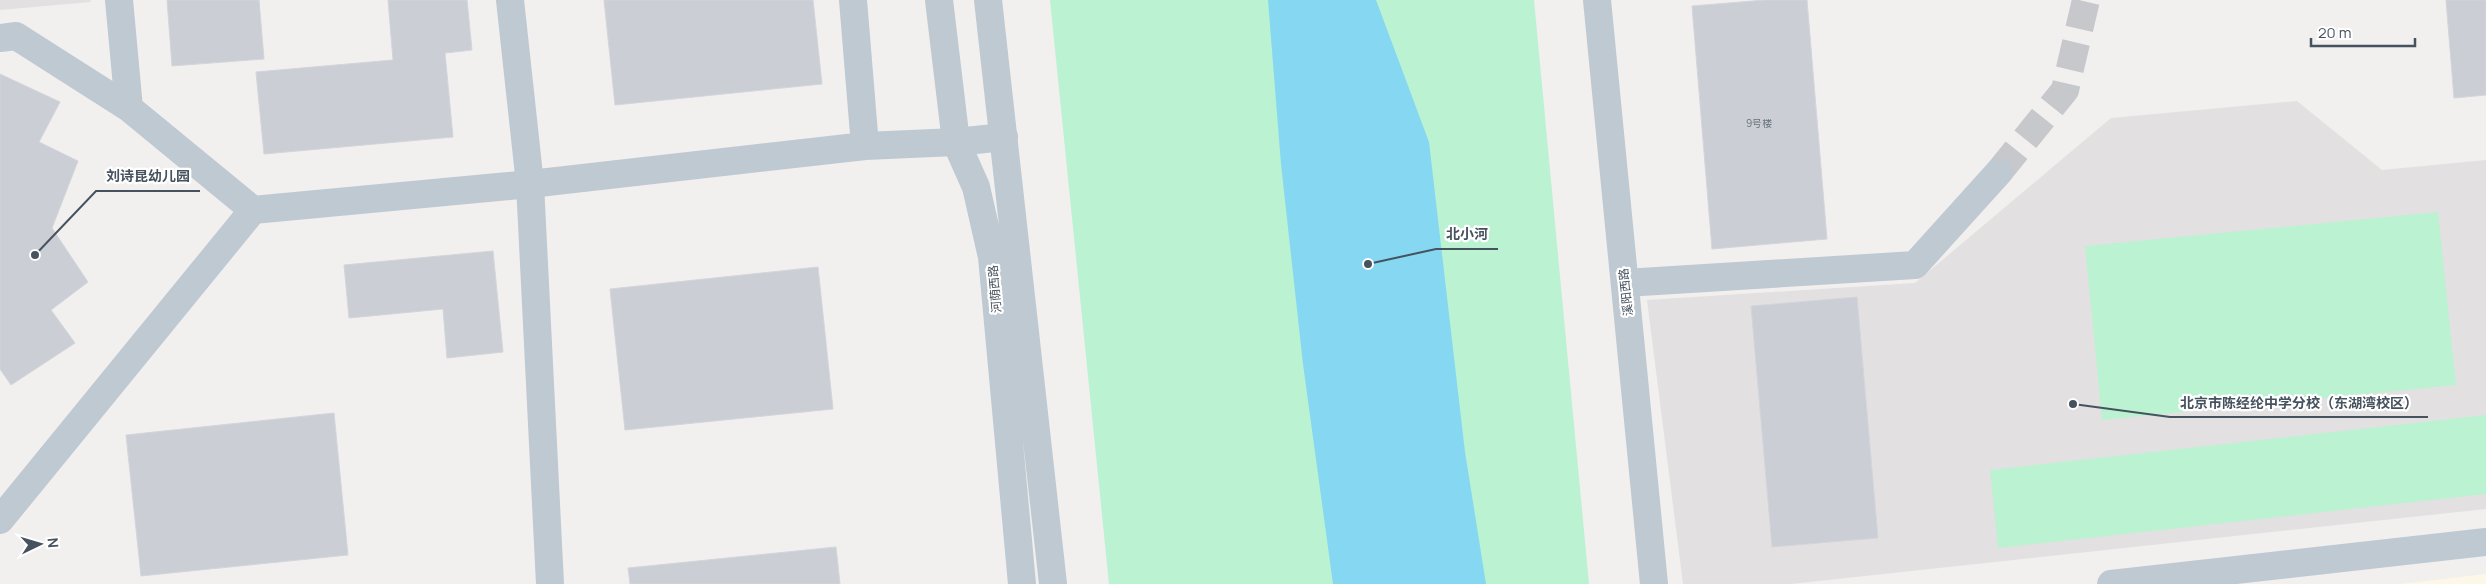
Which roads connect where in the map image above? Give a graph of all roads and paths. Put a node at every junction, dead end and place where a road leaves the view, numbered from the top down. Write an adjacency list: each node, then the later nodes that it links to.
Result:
1 (119, 0): 8 (street)
2 (510, 0): 13 (street)
3 (853, 0): 11 (street)
4 (939, 0): 10 (street, 河荫西路)
5 (988, 0): 9 (street, 河荫西路)
6 (1597, 0): 15 (street, 溪阳西路)
7 (0, 38): 8 (street)
8 (129, 108): 14 (street)
9 (1004, 137): 10 (street); 21 (street, 河荫西路)
10 (956, 142): 11 (street); 20 (street, 河荫西路)
11 (865, 146): 13 (street)
12 (1999, 172): 15 (street)
13 (530, 184): 14 (street); 19 (street)
14 (253, 210): 16 (street)
15 (1625, 283): 22 (street, 溪阳西路)
16 (9, 493): 17 (street)
17 (0, 520)
18 (2486, 542): 23 (street)
19 (550, 584)
20 (1022, 584)
21 (1053, 584)
22 (1654, 584)
23 (2111, 584)

